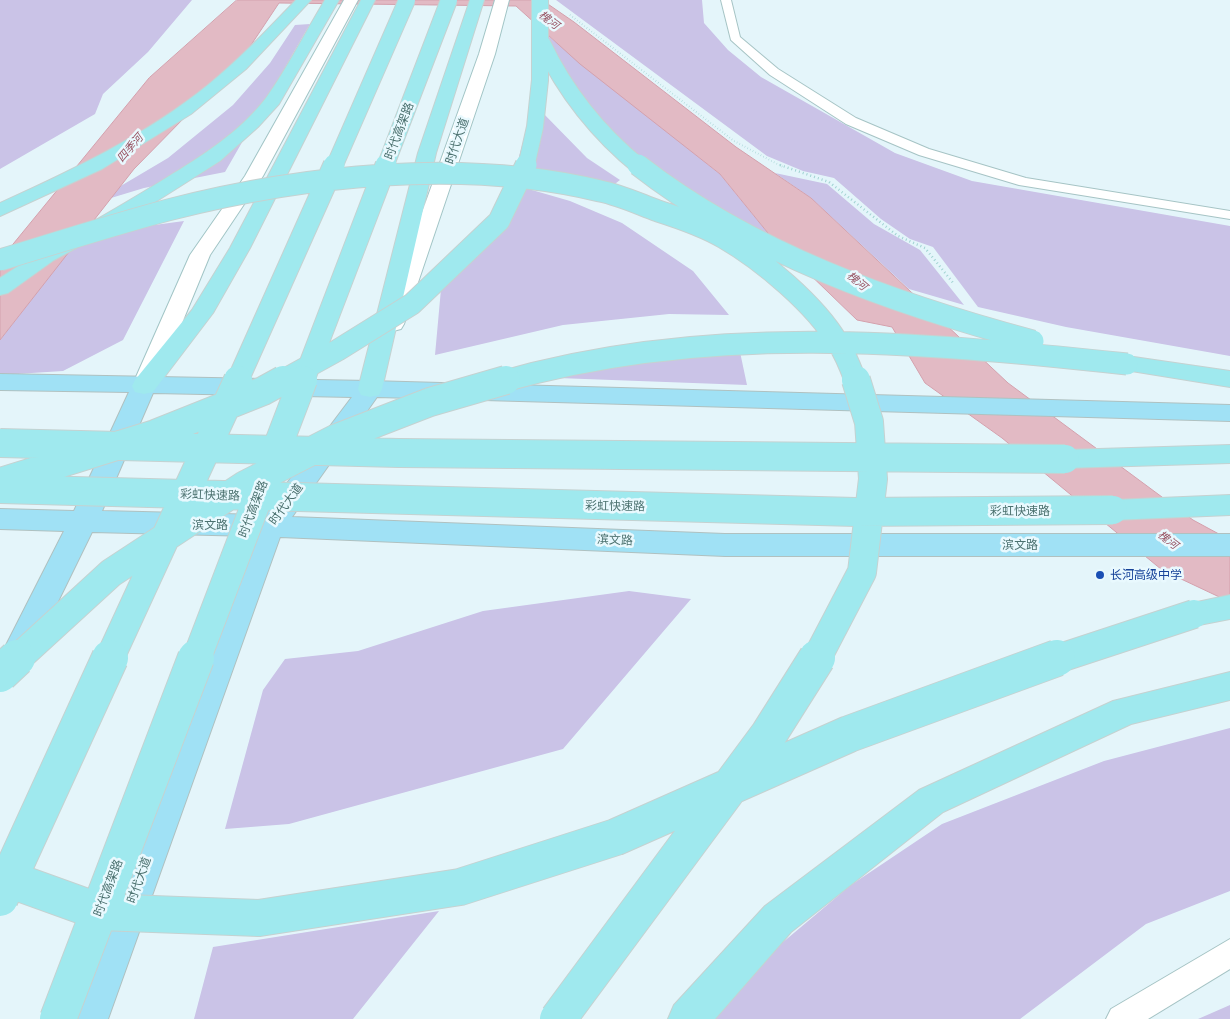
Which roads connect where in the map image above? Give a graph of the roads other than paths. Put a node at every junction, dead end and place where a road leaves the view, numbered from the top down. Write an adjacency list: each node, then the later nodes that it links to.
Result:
1 (304, 0): 11 (highway)
2 (368, 0): 18 (highway)
3 (407, 0): 35 (highway, bridge)
4 (449, 0): 37 (highway, 时代高架路, bridge)
5 (477, 0): 19 (highway)
6 (540, 0): 10 (highway, bridge)
7 (726, 0): 12 (lane)
8 (343, 2): 14 (highway, bridge); 18 (main road)
9 (501, 4): 19 (main road, 时代大道)
10 (538, 36): 15 (highway, bridge); 23 (highway, bridge)
11 (0, 210)
12 (1230, 215)
13 (0, 260): 39 (highway, bridge)
14 (0, 288)
15 (1127, 364): 16 (highway); 31 (highway, bridge)
16 (1230, 378)
17 (0, 382): 18 (main road)
18 (144, 386): 19 (main road); 27 (main road)
19 (370, 389): 20 (main road); 28 (main road, 时代大道)
20 (1230, 413)
21 (0, 443): 22 (highway, bridge)
22 (1230, 454)
23 (0, 482)
24 (0, 489): 25 (highway, 彩虹快速路, bridge)
25 (1230, 505)
26 (0, 519): 27 (main road, 滨文路)
27 (83, 522): 28 (main road, 滨文路); 33 (main road)
28 (270, 526): 29 (main road, 滨文路); 38 (main road, 时代大道)
29 (1230, 545)
30 (1230, 607): 34 (highway, bridge)
31 (0, 674)
32 (1230, 686): 40 (highway)
33 (0, 688)
34 (0, 876)
35 (0, 898)
36 (1230, 953): 41 (lane)
37 (58, 1019)
38 (88, 1019)
39 (558, 1019)
40 (688, 1019)
41 (1121, 1019)

